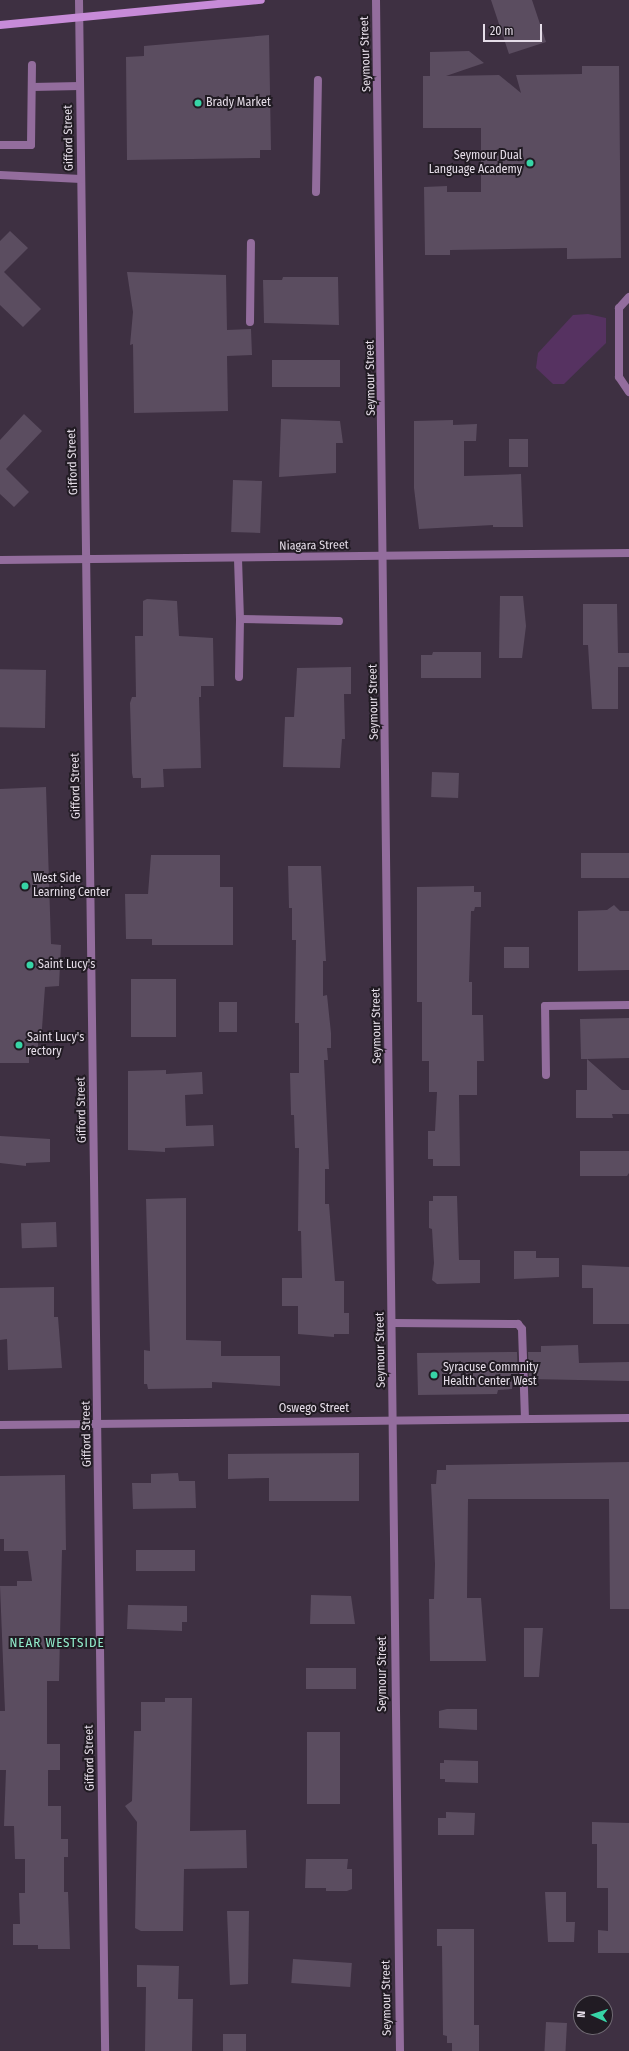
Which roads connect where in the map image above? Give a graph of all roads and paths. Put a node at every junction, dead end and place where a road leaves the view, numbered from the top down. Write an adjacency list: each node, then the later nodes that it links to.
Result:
1 (79, 0): 4 (street, Gifford Street)
2 (262, 0): 4 (main road)
3 (376, 0): 19 (street, Seymour Street)
4 (79, 18): 5 (main road); 8 (street, Gifford Street)
5 (0, 25)
6 (32, 65): 9 (street)
7 (318, 80): 13 (street)
8 (80, 86): 9 (street); 12 (street, Gifford Street)
9 (32, 87): 10 (street)
10 (0, 145)
11 (0, 175): 12 (street)
12 (81, 179): 22 (street, Gifford Street)
13 (316, 192)
14 (251, 243): 16 (street)
15 (629, 297): 17 (street)
16 (250, 322)
17 (629, 392)
18 (629, 553): 19 (street, Niagara Street)
19 (384, 558): 20 (street, Niagara Street); 28 (street, Seymour Street)
20 (238, 559): 22 (street, Niagara Street); 23 (street)
21 (0, 560): 22 (street, Niagara Street)
22 (88, 561): 32 (street, Gifford Street)
23 (240, 619): 24 (street); 25 (street)
24 (340, 621)
25 (239, 677)
26 (629, 1005): 27 (street)
27 (546, 1075)
28 (393, 1323): 30 (street); 31 (street, Seymour Street)
29 (629, 1418): 30 (street, Oswego Street)
30 (525, 1419): 31 (street, Oswego Street)
31 (394, 1421): 32 (street, Oswego Street); 35 (street, Seymour Street)
32 (99, 1423): 33 (street, Oswego Street); 34 (street, Gifford Street)
33 (0, 1425)
34 (105, 2051)
35 (400, 2051)

